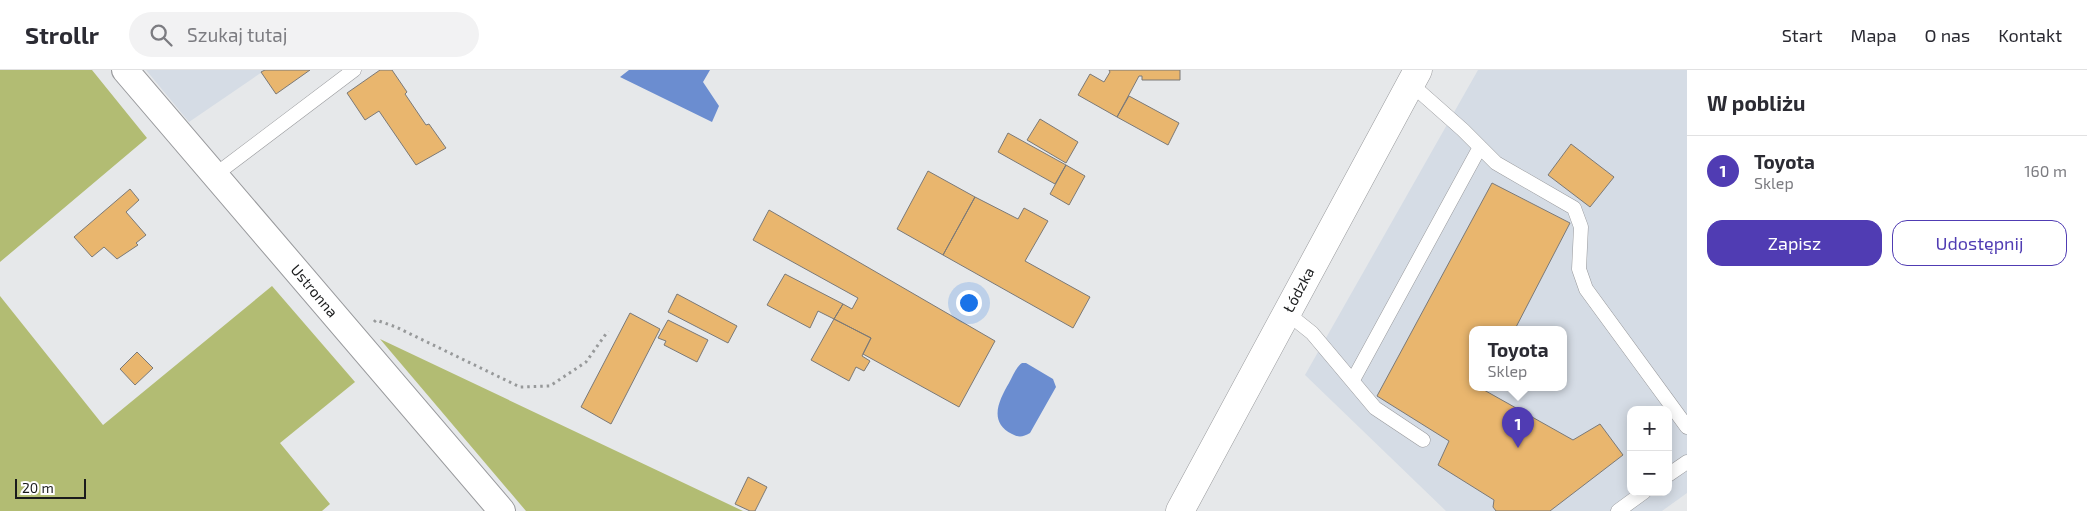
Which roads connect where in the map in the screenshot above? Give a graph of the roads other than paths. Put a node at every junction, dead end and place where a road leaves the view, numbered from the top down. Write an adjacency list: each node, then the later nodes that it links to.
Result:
1 (125, 70): 5 (street, Ustronna)
2 (354, 70): 5 (lane)
3 (1414, 77): 4 (lane); 6 (street, Łódzka)
4 (1480, 147): 7 (lane); 8 (lane)
5 (215, 175): 13 (street, Ustronna)
6 (1287, 313): 7 (lane); 14 (street, Łódzka)
7 (1353, 380): 9 (lane)
8 (1687, 427)
9 (1423, 440)
10 (1687, 462): 11 (lane)
11 (1672, 472)
12 (1639, 496): 15 (lane)
13 (502, 511)
14 (1180, 511)
15 (1618, 511)

